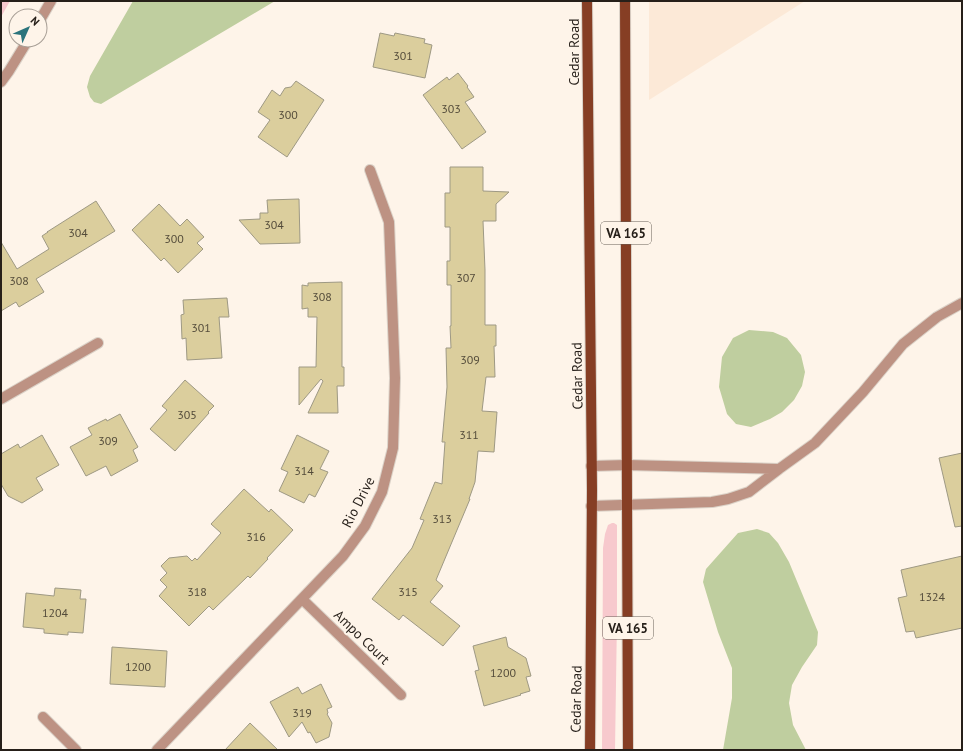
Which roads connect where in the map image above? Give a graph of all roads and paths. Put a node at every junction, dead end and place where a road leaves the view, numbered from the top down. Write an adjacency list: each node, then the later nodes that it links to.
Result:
1 (588, 1): 10 (main road, Cedar Road / VA 165)
2 (625, 1): 9 (main road, VA 165)
3 (23, 48): 4 (street)
4 (1, 82)
5 (370, 170): 14 (street, Rio Drive)
6 (962, 303): 11 (street)
7 (98, 343): 8 (street)
8 (1, 399)
9 (627, 465): 10 (street); 11 (street); 12 (main road, VA 165)
10 (591, 466): 13 (main road, Cedar Road / VA 165)
11 (779, 469): 12 (street)
12 (627, 505): 13 (street); 20 (main road, VA 165)
13 (591, 506): 19 (main road, Cedar Road / VA 165)
14 (302, 599): 15 (street, Ampo Court); 18 (street, Rio Drive)
15 (401, 695)
16 (43, 717): 17 (street)
17 (76, 750)
18 (157, 750)
19 (590, 750)
20 (628, 750)

